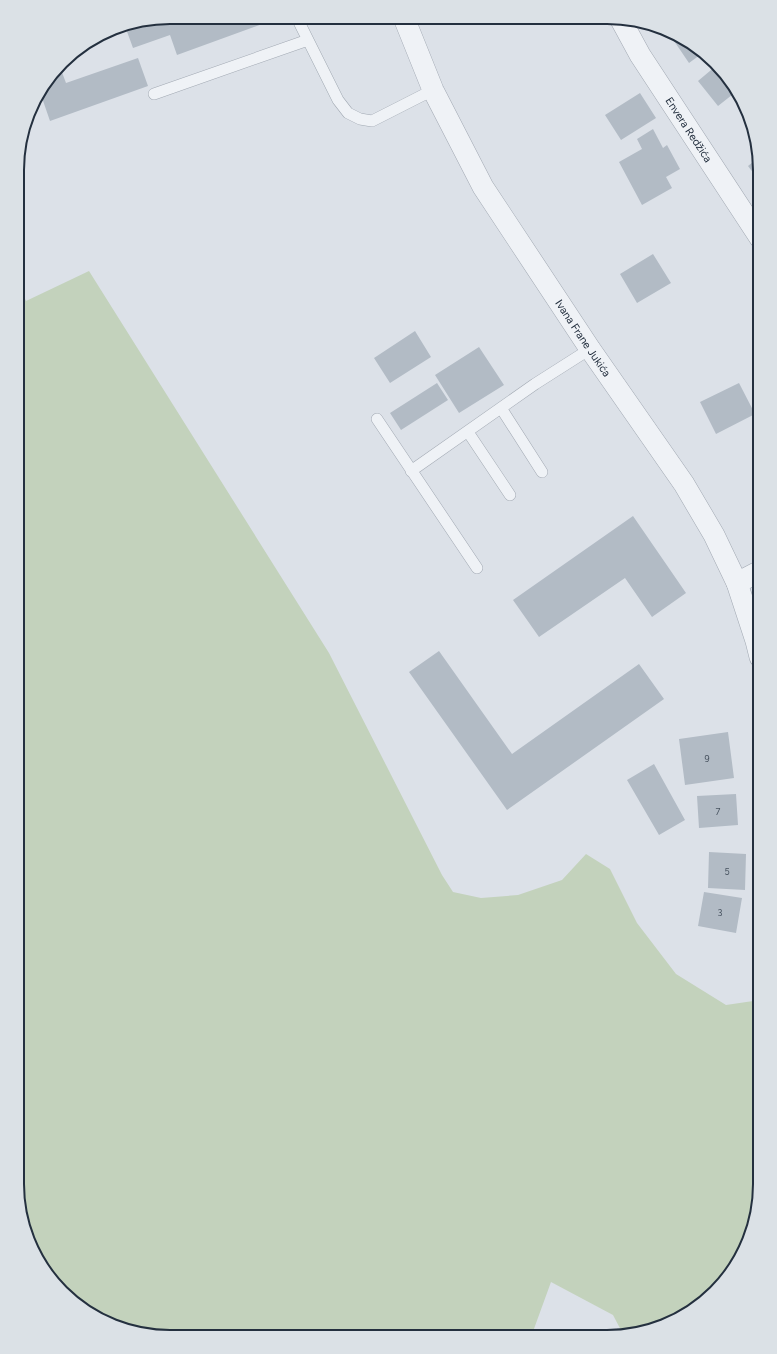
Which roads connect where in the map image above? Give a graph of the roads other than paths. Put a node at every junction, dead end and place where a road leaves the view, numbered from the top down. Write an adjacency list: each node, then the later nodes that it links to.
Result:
1 (301, 24): 4 (lane)
2 (406, 24): 5 (street, Ivana Frane Jukića)
3 (624, 25): 7 (street, Envera Redžića)
4 (308, 40): 5 (lane); 6 (lane)
5 (433, 90): 8 (street, Ivana Frane Jukića)
6 (154, 94)
7 (753, 227)
8 (590, 349): 9 (lane); 17 (street, Ivana Frane Jukića)
9 (501, 408): 11 (lane); 13 (lane)
10 (377, 419): 12 (lane)
11 (468, 432): 12 (lane); 14 (lane)
12 (411, 471): 15 (lane)
13 (542, 472)
14 (510, 495)
15 (477, 568)
16 (753, 575): 17 (street)
17 (737, 583): 18 (street, Ivana Frane Jukića)
18 (753, 631)

